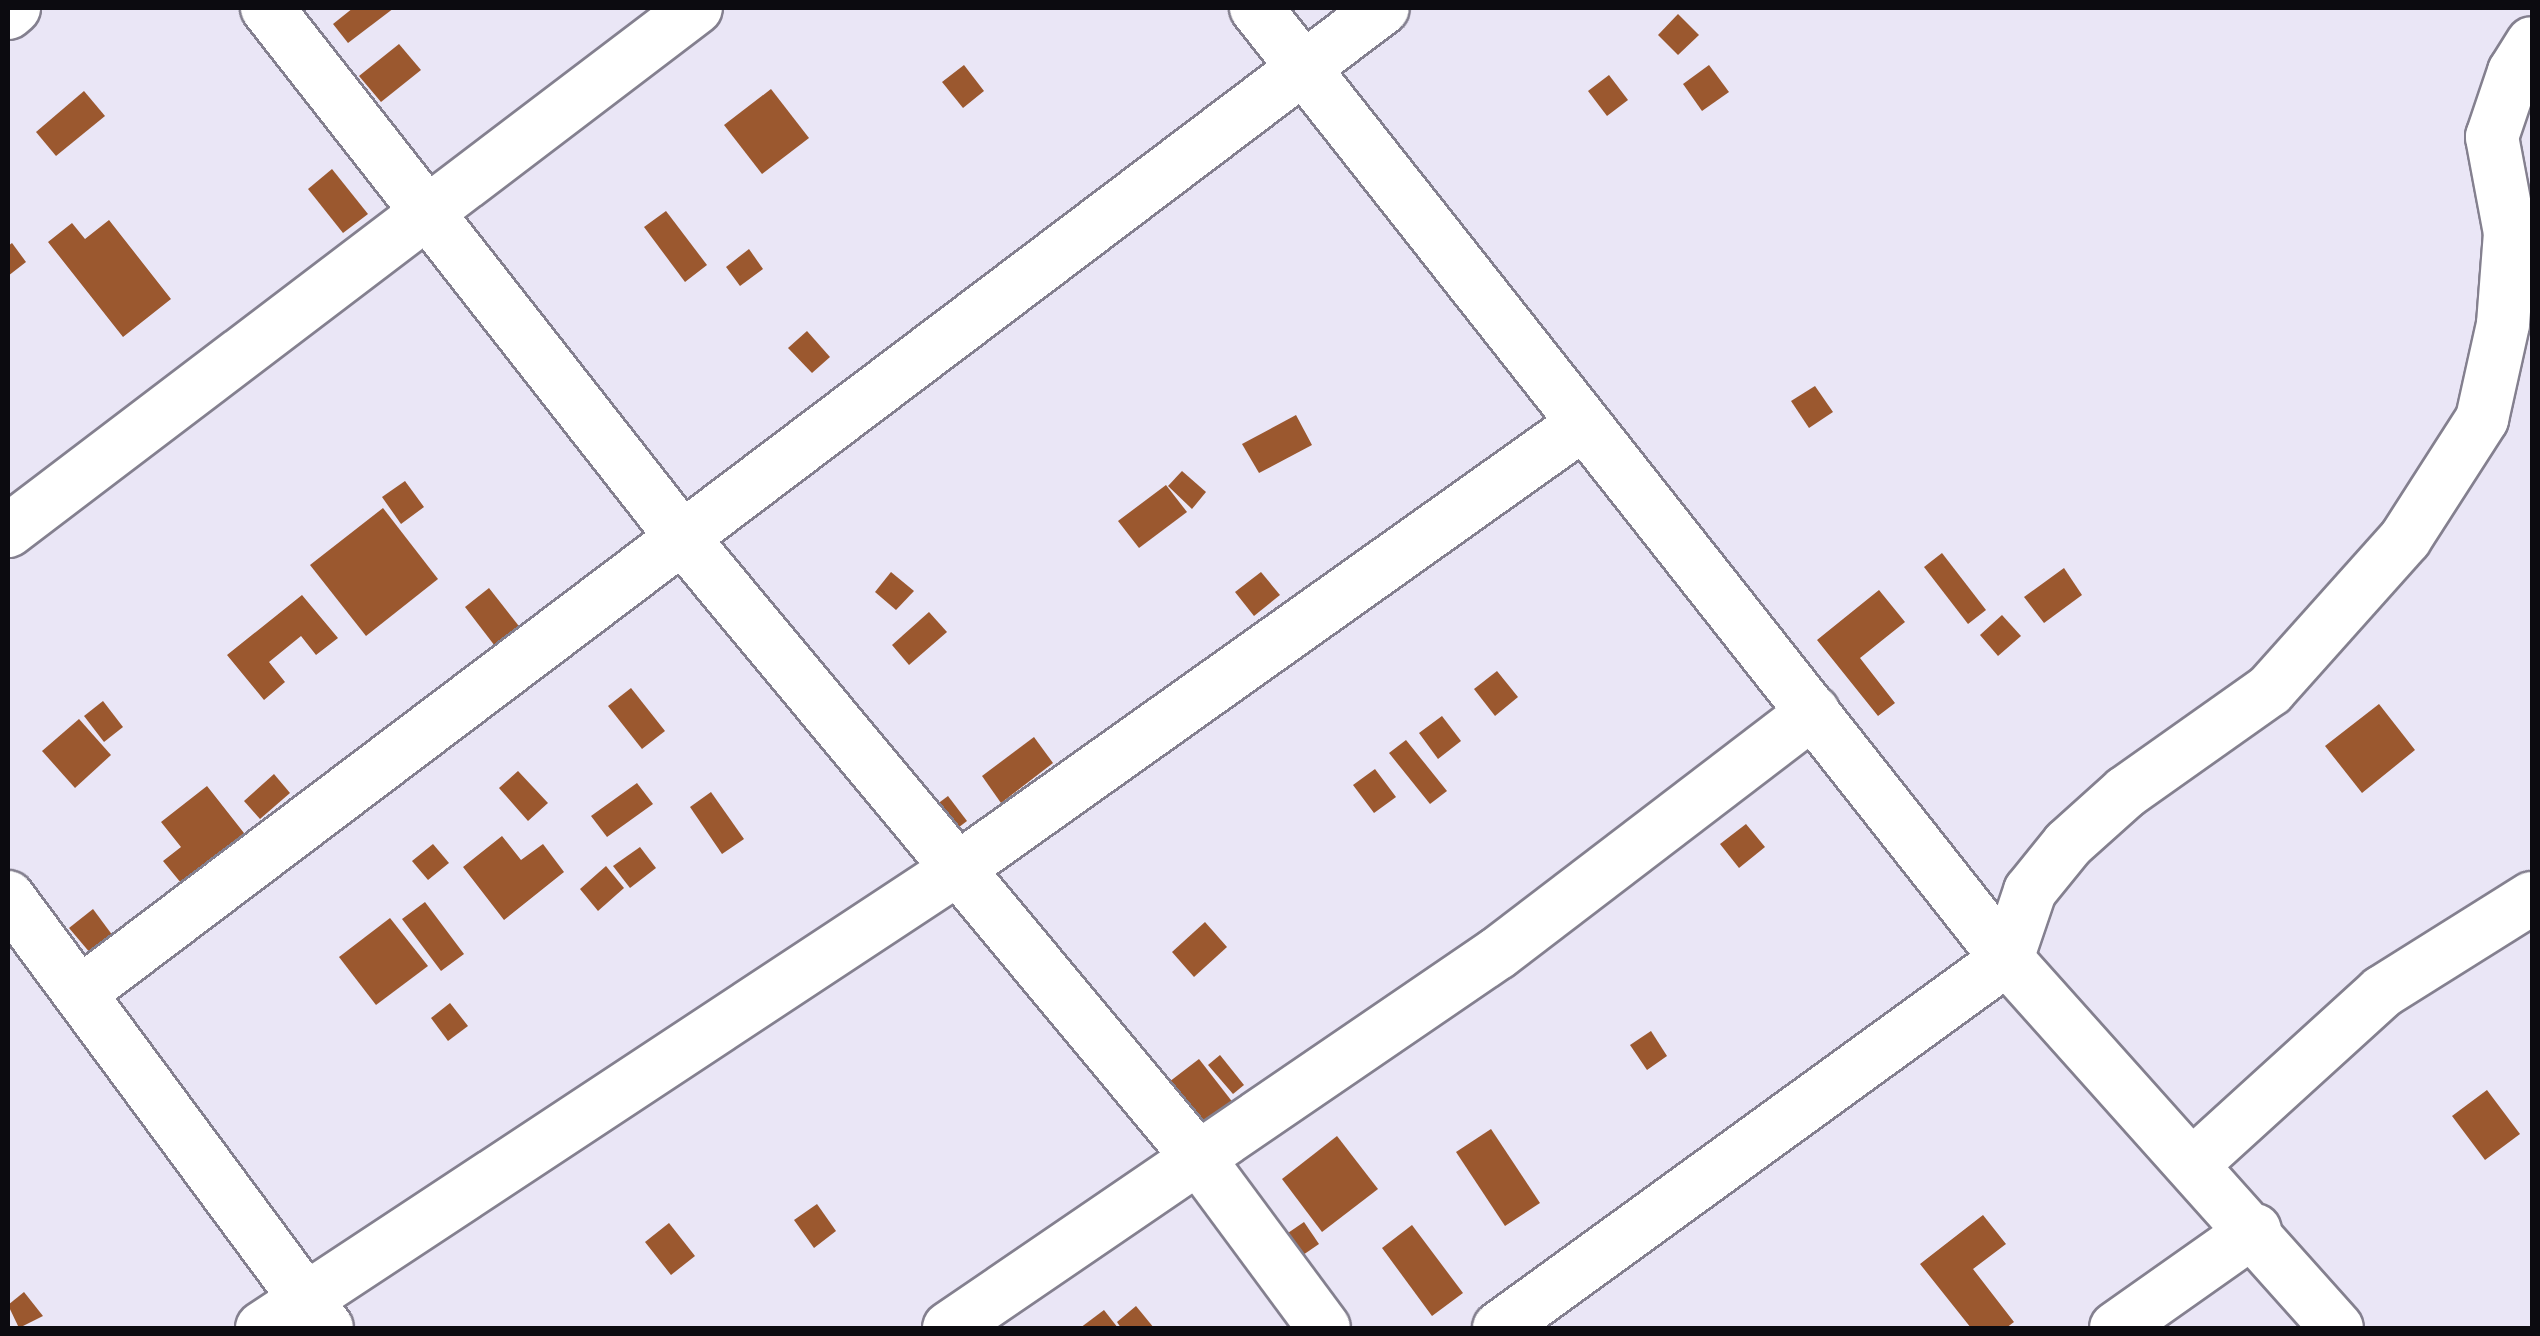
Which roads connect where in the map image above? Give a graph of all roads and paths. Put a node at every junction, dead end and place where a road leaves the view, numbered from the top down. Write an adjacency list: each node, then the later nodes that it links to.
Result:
1 (14, 8): 6 (street)
2 (267, 8): 9 (street)
3 (696, 8): 9 (street)
4 (1256, 8): 8 (street)
5 (1384, 8): 8 (street)
6 (8, 13)
7 (2532, 43): 17 (street)
8 (1306, 72): 10 (street); 12 (street)
9 (428, 217): 11 (street); 12 (street)
10 (1580, 426): 13 (street); 14 (street)
11 (8, 530)
12 (681, 536): 14 (street); 18 (street)
13 (1813, 712): 17 (street); 19 (street)
14 (960, 868): 19 (street); 22 (street)
15 (8, 897): 18 (street)
16 (2532, 898): 20 (street)
17 (2007, 960): 20 (street); 26 (street)
18 (80, 993): 22 (street)
19 (1196, 1155): 24 (street); 25 (street)
20 (2193, 1164): 21 (street)
21 (2254, 1230): 27 (street); 28 (street)
22 (315, 1313): 23 (street)
23 (262, 1328)
24 (949, 1328)
25 (1324, 1328)
26 (1500, 1328)
27 (2116, 1328)
28 (2338, 1328)

